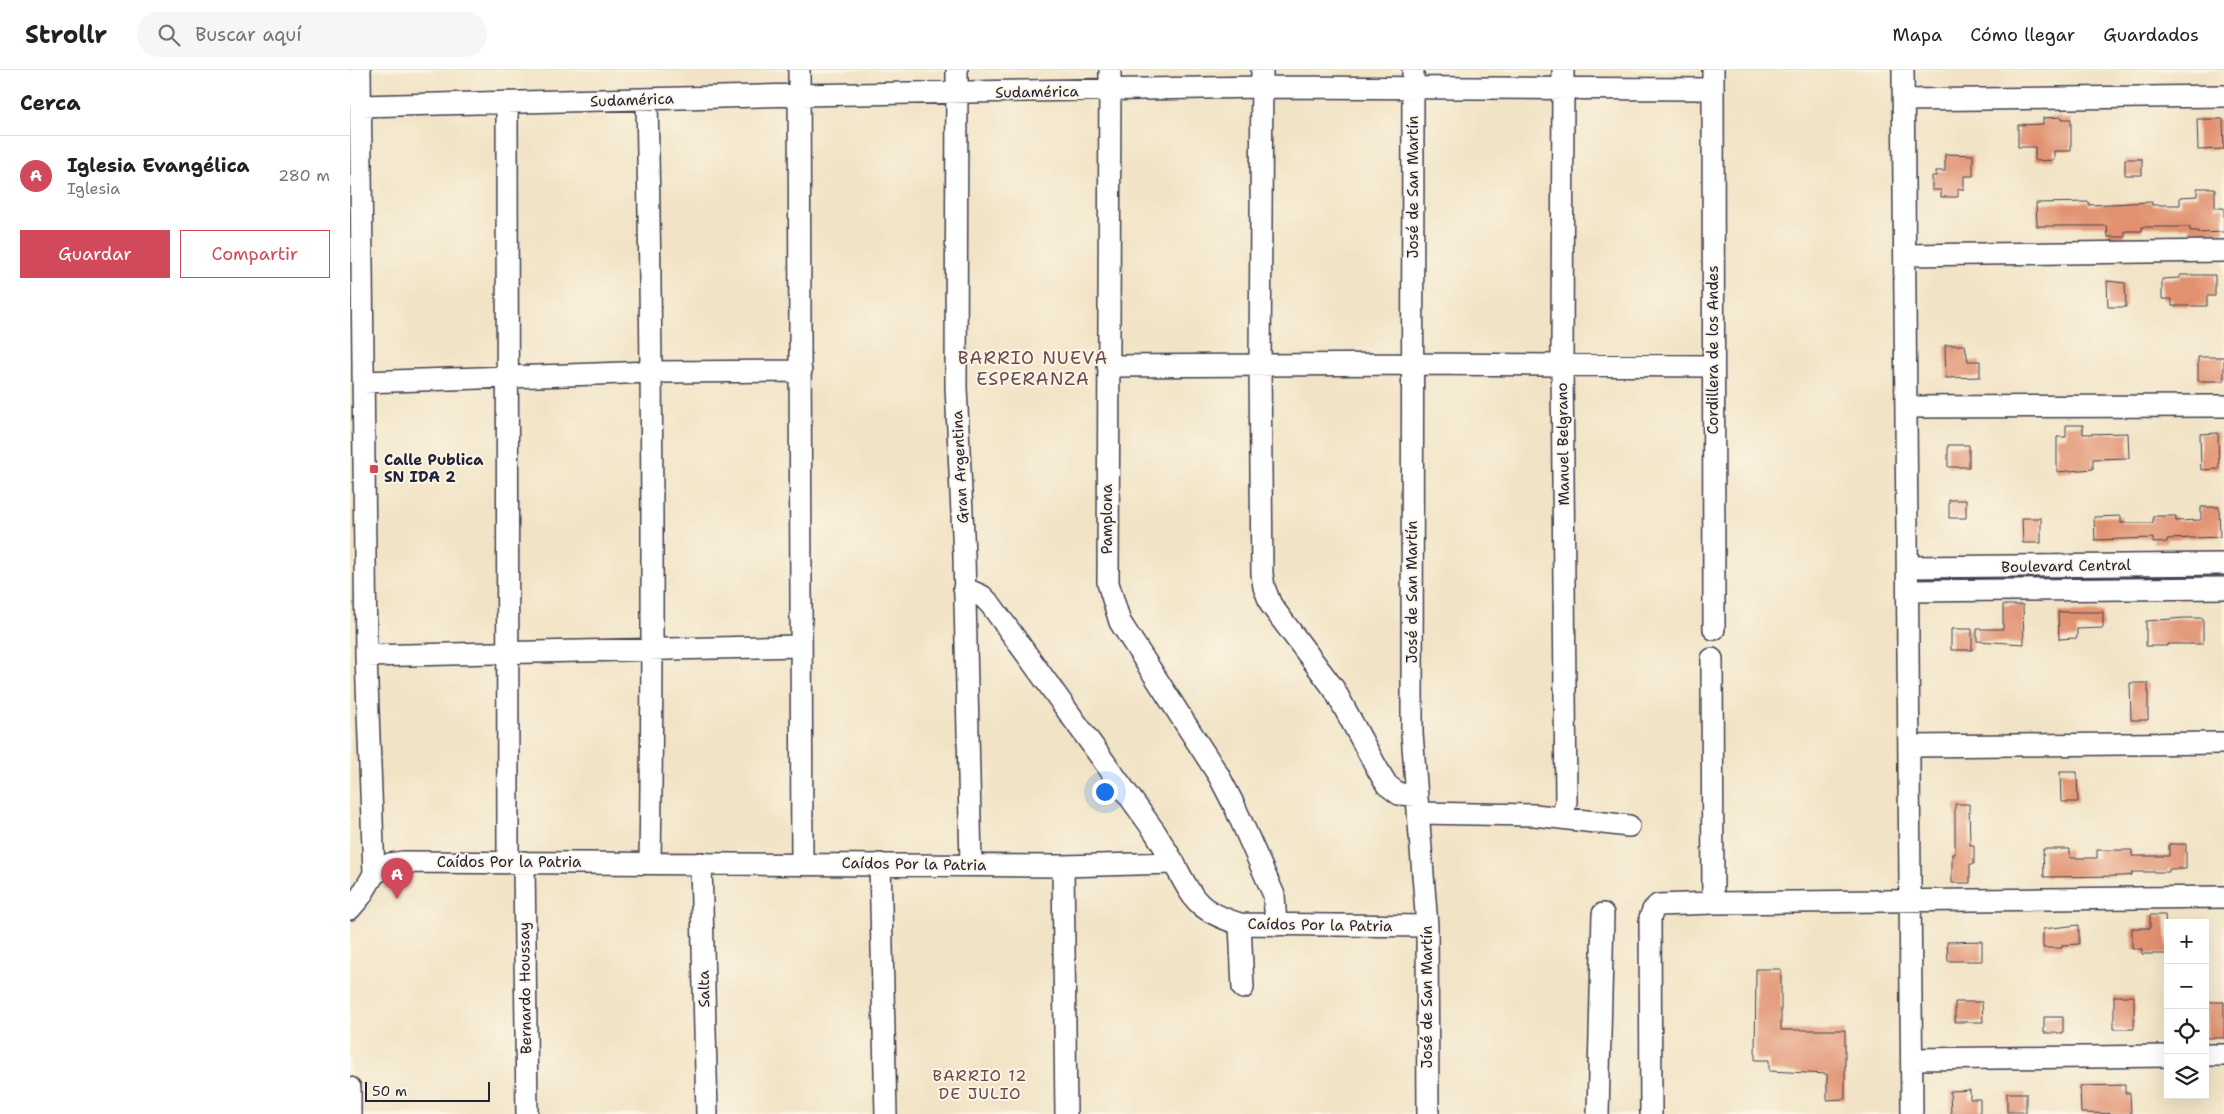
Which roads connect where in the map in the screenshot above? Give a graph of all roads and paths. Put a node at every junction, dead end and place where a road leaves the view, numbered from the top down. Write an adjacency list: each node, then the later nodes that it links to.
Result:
1 (360, 70): 16 (street)
2 (800, 70): 11 (street)
3 (956, 70): 10 (street, Gran Argentina)
4 (1904, 70): 14 (street)
5 (1262, 78): 6 (street, Sudamérica); 9 (street, Sudamérica); 20 (street)
6 (1413, 79): 7 (street, Sudamérica); 19 (street, José de San Martín)
7 (1563, 79): 8 (street, Sudamérica); 21 (street, Manuel Belgrano)
8 (1713, 79): 23 (street, Cordillera de los Andes)
9 (1110, 80): 10 (street, Sudamérica); 22 (street, Pamplona)
10 (956, 93): 11 (street, Sudamérica); 32 (street, Gran Argentina)
11 (800, 95): 13 (street, Sudamérica); 24 (street)
12 (2224, 96): 14 (street)
13 (647, 100): 15 (street, Sudamérica); 25 (street)
14 (1904, 100): 18 (street)
15 (507, 103): 16 (street, Sudamérica); 26 (street, Bernardo Houssay)
16 (360, 106): 27 (street)
17 (2224, 251): 18 (street)
18 (1905, 255): 29 (street)
19 (1413, 364): 20 (street); 21 (street); 43 (street, José de San Martín)
20 (1260, 365): 22 (street); 43 (street)
21 (1562, 365): 23 (street); 44 (street, Manuel Belgrano)
22 (1108, 366): 61 (street, Pamplona)
23 (1712, 366): 35 (street, Cordillera de los Andes)
24 (801, 371): 25 (street); 36 (street)
25 (652, 372): 26 (street); 37 (street)
26 (509, 378): 27 (street); 38 (street, Bernardo Houssay)
27 (363, 382): 39 (street)
28 (2224, 406): 29 (street)
29 (1906, 407): 31 (street)
30 (2224, 564): 31 (street, Boulevard Central)
31 (1908, 567): 34 (street)
32 (964, 588): 50 (street); 52 (street, Gran Argentina)
33 (2224, 588): 34 (street, Boulevard Central)
34 (1908, 591): 42 (street)
35 (1714, 629)
36 (800, 646): 37 (street); 49 (street)
37 (654, 650): 38 (street); 47 (street)
38 (509, 654): 39 (street); 46 (street, Bernardo Houssay)
39 (366, 656): 54 (street)
40 (1712, 659): 57 (street)
41 (2224, 743): 42 (street)
42 (1909, 746): 56 (street)
43 (1417, 804): 44 (street); 62 (street, José de San Martín)
44 (1562, 818): 45 (street)
45 (1629, 826)
46 (516, 862): 47 (street, Caídos Por la Patria); 54 (street, Caídos Por la Patria); 70 (street, Bernardo Houssay)
47 (650, 862): 48 (street, Caídos Por la Patria)
48 (701, 863): 49 (street, Caídos Por la Patria); 71 (street, Salta)
49 (802, 863): 51 (street, Caídos Por la Patria)
50 (1174, 863): 53 (street, Caídos Por la Patria); 60 (street, Caídos Por la Patria)
51 (880, 864): 52 (street, Caídos Por la Patria); 72 (street)
52 (971, 865): 53 (street, Caídos Por la Patria)
53 (1063, 866): 73 (street)
54 (374, 874): 58 (street)
55 (2224, 897): 56 (street)
56 (1911, 901): 57 (street); 67 (street)
57 (1713, 903): 76 (street)
58 (350, 909)
59 (1603, 914): 75 (street)
60 (1240, 924): 61 (street, Caídos Por la Patria); 63 (street)
61 (1276, 925): 62 (street, Caídos Por la Patria)
62 (1428, 926): 74 (street, José de San Martín)
63 (1242, 988)
64 (2209, 1055): 65 (street)
65 (2224, 1055)
66 (2164, 1056): 67 (street)
67 (1912, 1059): 77 (street)
68 (350, 1088): 69 (street)
69 (350, 1114)
70 (526, 1114)
71 (707, 1114)
72 (886, 1114)
73 (1066, 1114)
74 (1428, 1114)
75 (1598, 1114)
76 (1651, 1114)
77 (1912, 1114)

